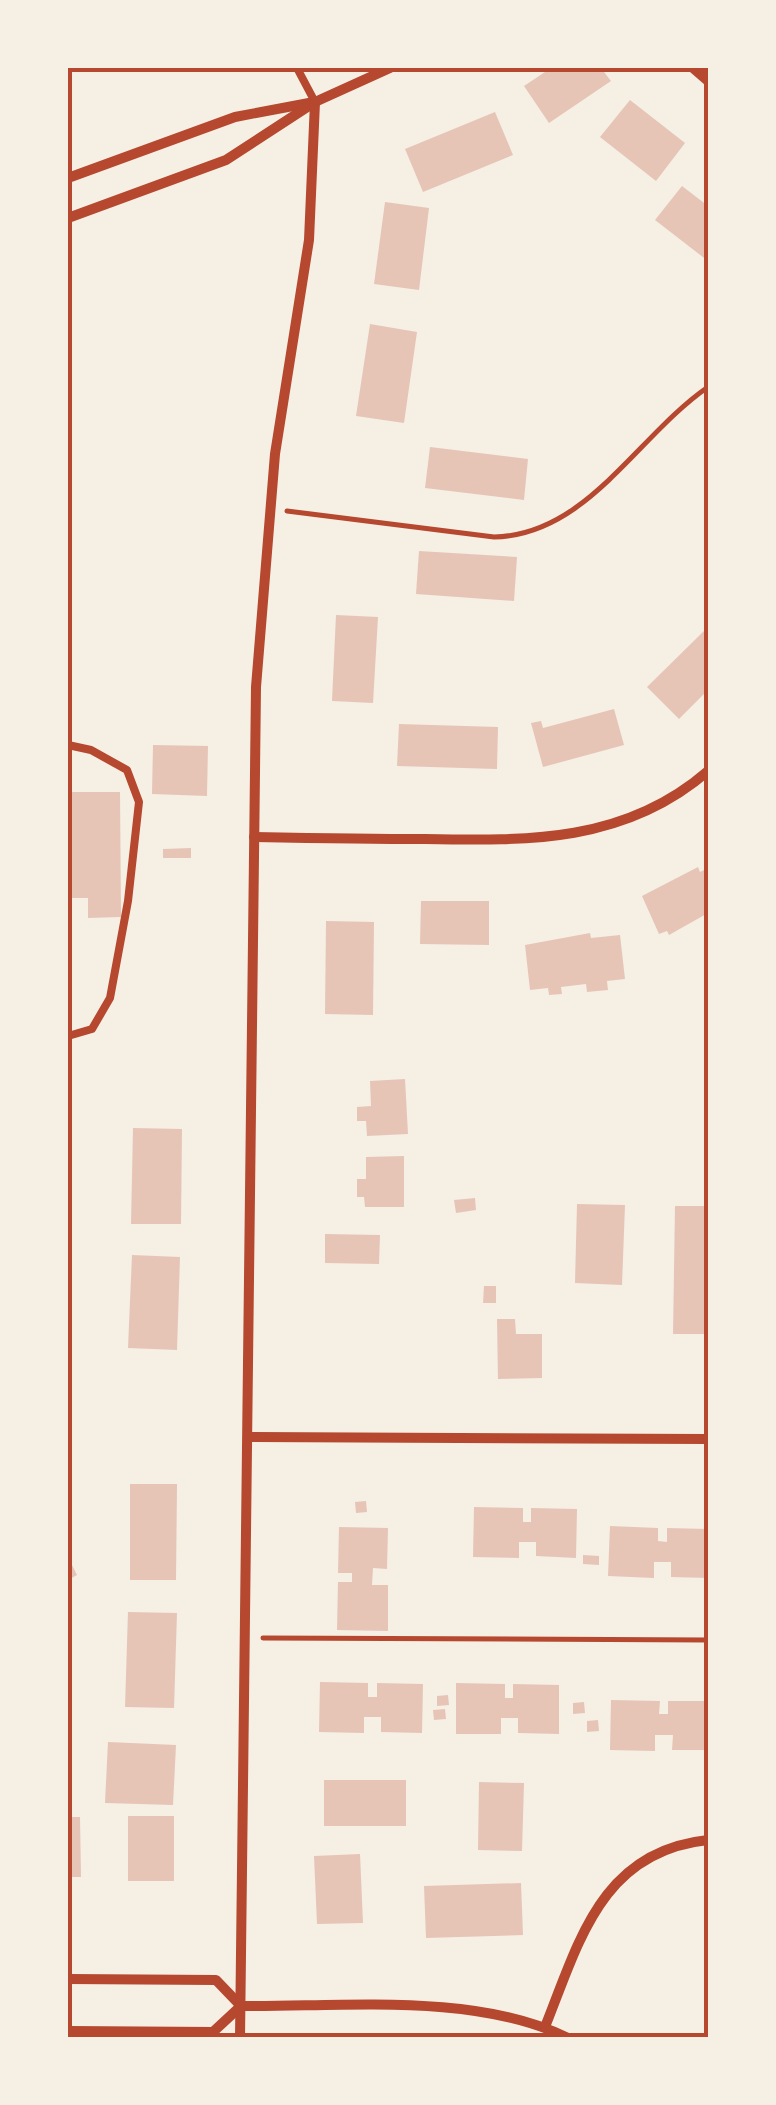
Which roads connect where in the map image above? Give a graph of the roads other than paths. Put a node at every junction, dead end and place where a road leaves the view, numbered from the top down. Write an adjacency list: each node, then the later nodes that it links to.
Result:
1 (298, 68): 5 (lane)
2 (390, 68): 5 (street)
3 (693, 68): 4 (street)
4 (708, 82)
5 (315, 102): 6 (street); 7 (street); 10 (street)
6 (68, 178)
7 (68, 215)
8 (68, 746): 11 (lane)
9 (708, 771): 10 (street)
10 (254, 837): 12 (street)
11 (68, 1036)
12 (248, 1437): 13 (street); 16 (street)
13 (708, 1439)
14 (708, 1840): 18 (street)
15 (68, 1979): 16 (street)
16 (240, 2006): 17 (street); 18 (street); 19 (street)
17 (68, 2031)
18 (542, 2032): 20 (street)
19 (240, 2038)
20 (568, 2038)

